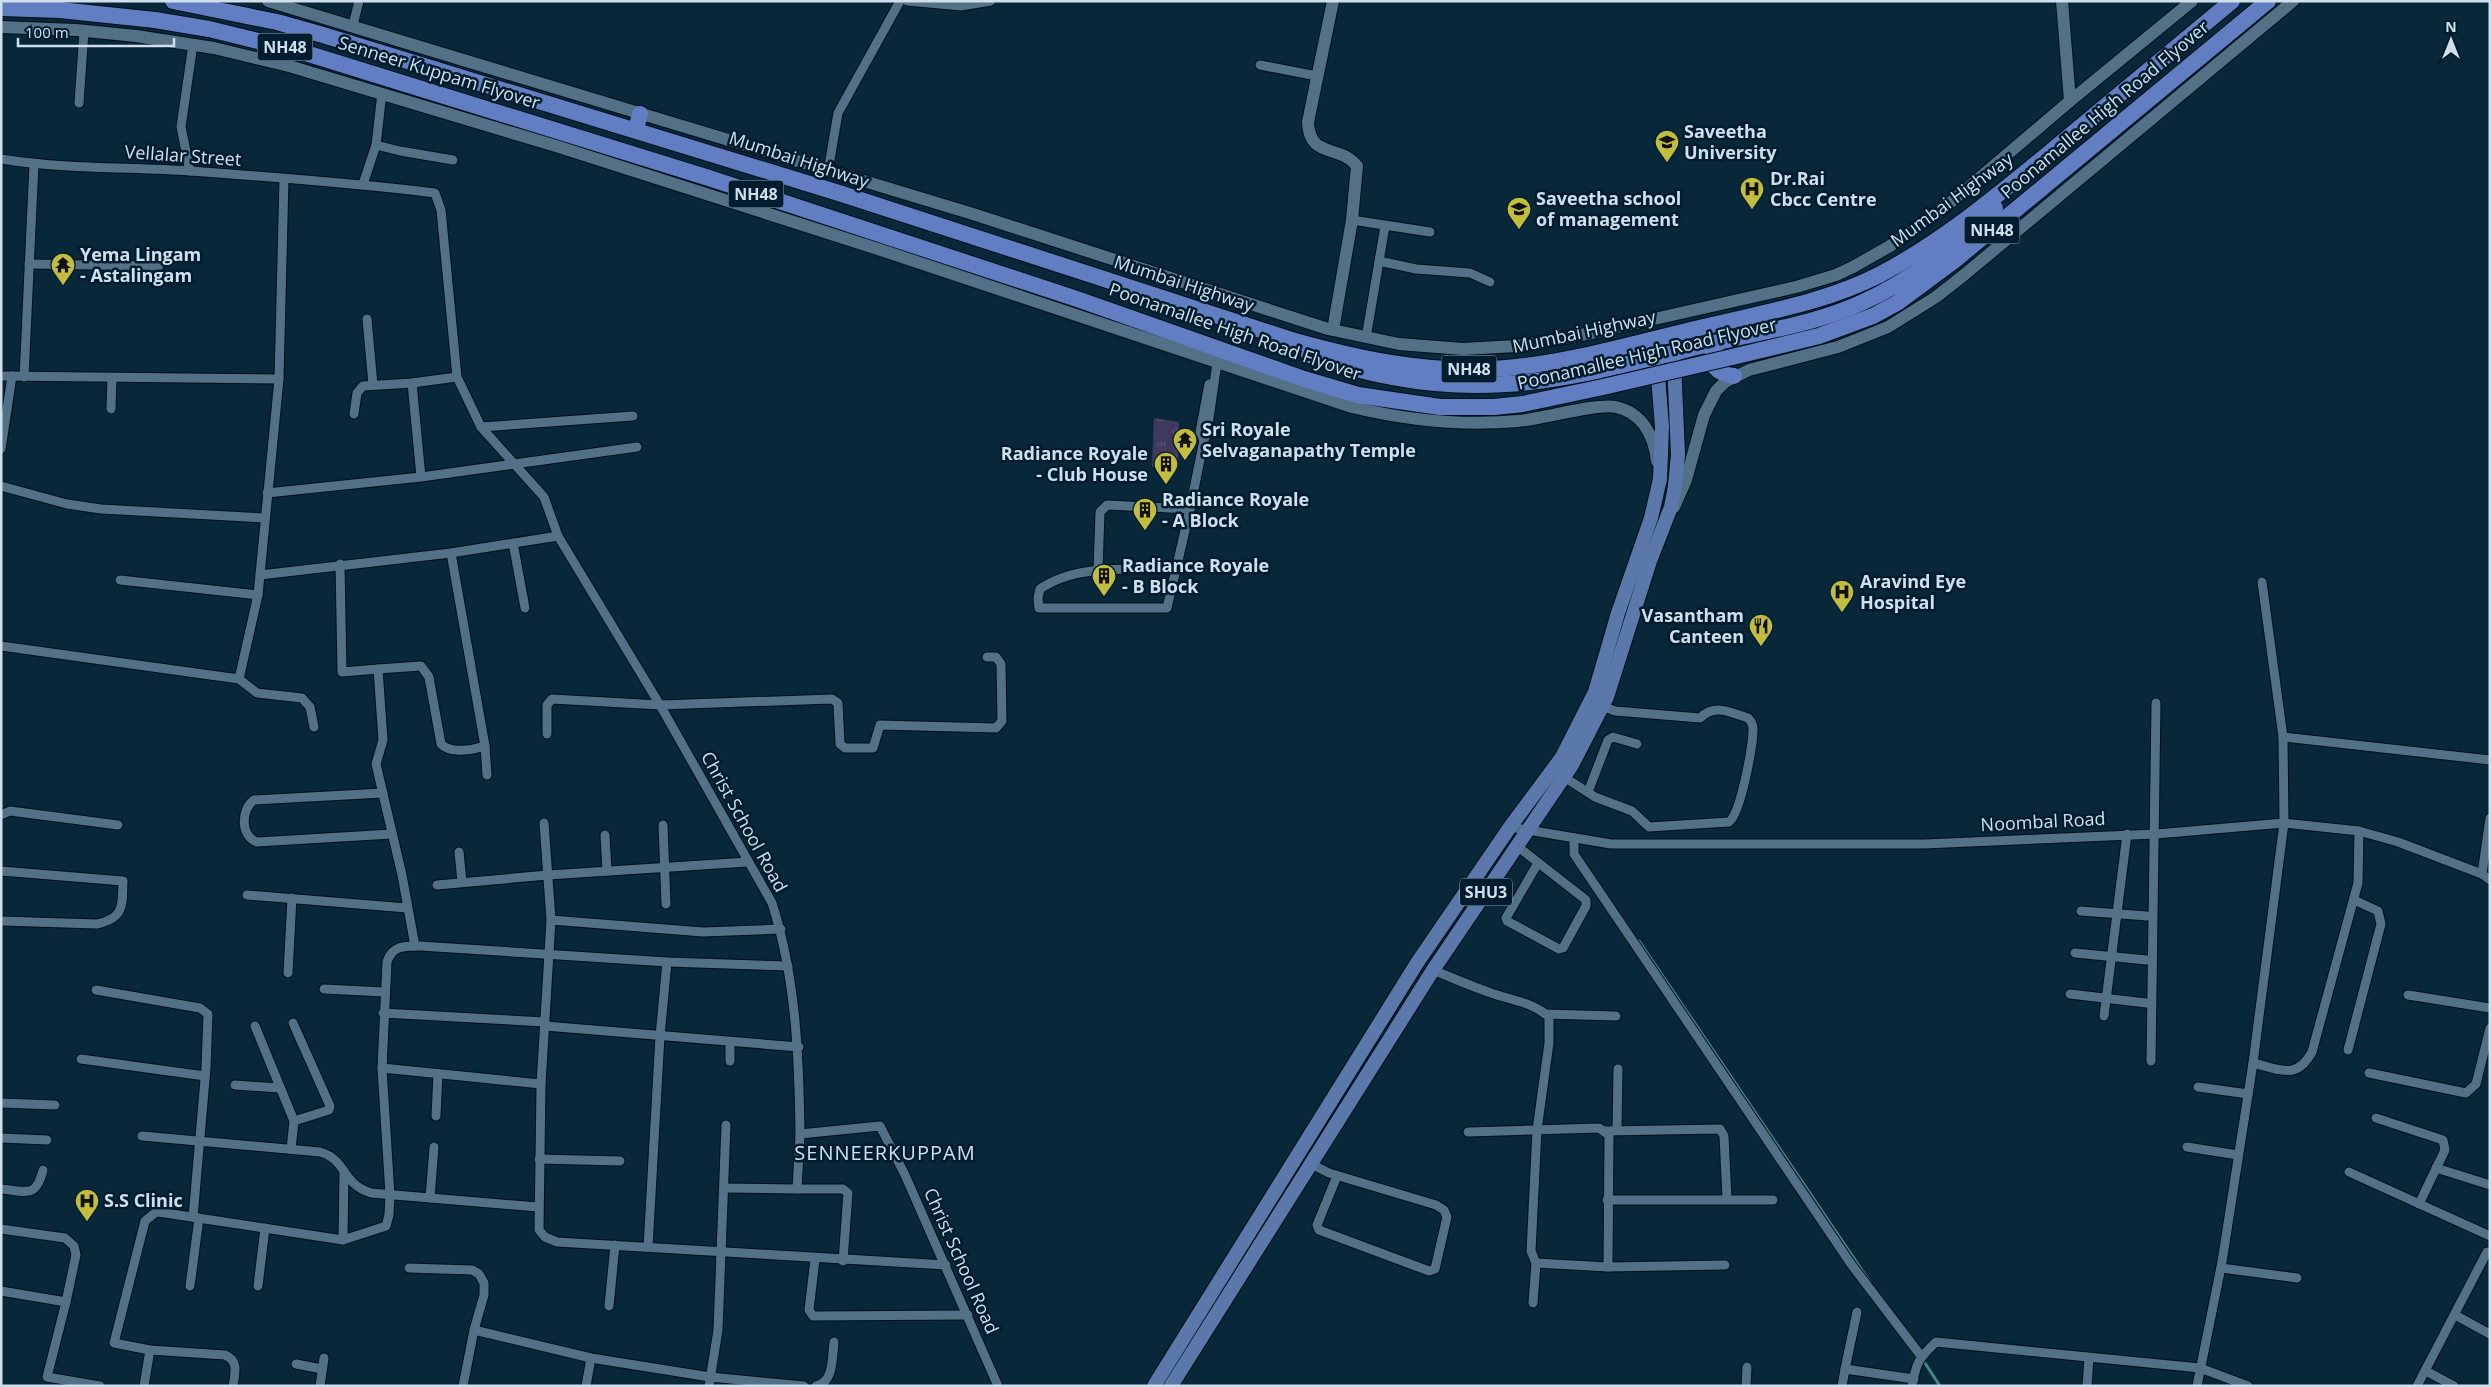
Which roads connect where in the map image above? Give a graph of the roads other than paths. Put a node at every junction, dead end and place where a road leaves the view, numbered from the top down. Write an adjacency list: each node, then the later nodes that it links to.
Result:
1 (173, 1): 23 (highway, Senneer Kuppam Flyover / NH48)
2 (268, 1): 14 (street)
3 (359, 1): 14 (street)
4 (900, 1): 30 (street)
5 (907, 1): 6 (street)
6 (991, 1)
7 (1333, 1): 19 (street)
8 (2192, 1): 21 (street)
9 (2232, 1): 24 (highway, Mumbai Highway / NH48)
10 (2268, 1): 36 (highway, Poonamallee High Road Flyover / NH48, bridge)
11 (2293, 1): 51 (street)
12 (2061, 2): 21 (street)
13 (1, 8): 36 (highway, Senneer Kuppam Flyover / NH48)
14 (353, 25): 23 (street)
15 (1, 27): 16 (street)
16 (84, 31): 17 (street); 22 (street)
17 (193, 44): 20 (street); 29 (street)
18 (1260, 65): 19 (street)
19 (1317, 76): 33 (street)
20 (382, 93): 25 (street); 36 (street)
21 (2070, 101): 44 (street)
22 (79, 104)
23 (638, 122): 30 (street); 41 (highway, Mumbai Highway / NH48)
24 (2060, 144): 41 (highway, Mumbai Highway / NH48); 45 (highway)
25 (376, 145): 27 (street); 32 (street)
26 (1, 159): 28 (street, Vellalar Street)
27 (453, 160)
28 (34, 164): 29 (street, Vellalar Street); 38 (street)
29 (190, 171): 31 (street, Vellalar Street)
30 (828, 171): 43 (street)
31 (284, 180): 32 (street, Vellalar Street); 55 (street)
32 (363, 184): 53 (street, Vellalar Street)
33 (1352, 220): 34 (street); 43 (street)
34 (1385, 226): 35 (street); 37 (street)
35 (1430, 232)
36 (914, 254): 48 (street)
37 (1379, 260): 40 (street); 44 (street)
38 (28, 264): 39 (street); 52 (street)
39 (159, 266)
40 (1490, 282)
41 (1203, 311): 47 (highway)
42 (367, 319): 57 (street)
43 (1332, 330): 44 (street)
44 (1366, 338)
45 (1721, 341): 46 (highway); 51 (highway)
46 (1673, 352): 47 (highway); 71 (main road, SHU3)
47 (1657, 356): 67 (main road, SHU3)
48 (1215, 362): 67 (street); 69 (street)
49 (1, 376): 50 (street)
50 (12, 376): 52 (street); 63 (street)
51 (1734, 376): 71 (street)
52 (24, 377): 54 (street)
53 (456, 377): 56 (street); 61 (street, Christ School Road)
54 (112, 378): 55 (street); 58 (street)
55 (279, 379): 68 (street)
56 (412, 383): 57 (street); 65 (street)
57 (373, 385): 59 (street)
58 (110, 409)
59 (354, 414)
60 (633, 416): 61 (street)
61 (481, 427): 64 (street, Christ School Road)
62 (636, 447): 64 (street)
63 (1, 449)
64 (514, 462): 65 (street); 72 (street, Christ School Road)
65 (421, 476): 68 (street)
66 (1, 486): 70 (street)
67 (1658, 488): 106 (main road, SHU3)
68 (266, 493): 70 (street)
69 (1190, 509): 76 (street); 77 (street)
70 (264, 518): 78 (street)
71 (1663, 529): 89 (main road, SHU3)
72 (558, 536): 73 (street); 88 (street, Christ School Road)
73 (513, 543): 74 (street); 82 (street)
74 (451, 553): 75 (street); 94 (street)
75 (340, 564): 78 (street); 85 (street)
76 (1176, 569): 77 (street); 77 (street)
77 (1098, 570)
78 (260, 574): 81 (street)
79 (120, 580): 81 (street)
80 (2262, 582): 92 (street)
81 (258, 595): 86 (street)
82 (526, 608)
83 (1, 646): 86 (street)
84 (987, 657): 88 (street)
85 (378, 669): 94 (street); 99 (street)
86 (239, 679): 90 (street)
87 (2156, 703): 111 (street)
88 (660, 705): 91 (street); 117 (street, Christ School Road)
89 (1602, 706): 97 (main road, SHU3); 98 (street)
90 (314, 727)
91 (547, 734)
92 (2283, 737): 95 (street); 103 (street)
93 (1637, 744): 98 (street)
94 (485, 746): 96 (street)
95 (2490, 760)
96 (487, 775)
97 (1564, 777): 98 (street); 108 (main road, SHU3)
98 (1588, 792)
99 (383, 794): 109 (street); 109 (street)
100 (1, 815): 104 (street)
101 (2490, 818): 114 (street)
102 (544, 822): 122 (street)
103 (2284, 823): 107 (street, Noombal Road); 111 (street, Noombal Road); 170 (street)
104 (118, 825)
105 (662, 825): 119 (street)
106 (1510, 827): 108 (street, Noombal Road); 271 (main road, SHU3)
107 (2359, 830): 123 (street, Noombal Road); 128 (street)
108 (1527, 831): 113 (street, Noombal Road); 115 (main road, SHU3)
109 (392, 834): 130 (street)
110 (2127, 834): 111 (street, Noombal Road); 113 (street, Noombal Road); 132 (street)
111 (2156, 834): 169 (street)
112 (605, 835): 121 (street)
113 (1574, 838): 250 (street)
114 (2488, 841): 123 (street)
115 (1517, 846): 118 (street); 144 (main road, SHU3)
116 (460, 852): 124 (street)
117 (748, 862): 119 (street); 136 (street, Christ School Road)
118 (1538, 863): 118 (street)
119 (665, 869): 121 (street); 129 (street)
120 (1, 871): 135 (street)
121 (607, 871): 122 (street)
122 (548, 875): 124 (street); 134 (street)
123 (2486, 877)
124 (462, 882): 125 (street)
125 (437, 885)
126 (247, 895): 127 (street)
127 (292, 898): 130 (street); 145 (street)
128 (2354, 900): 166 (street); 170 (street)
129 (666, 904)
130 (407, 908): 137 (street)
131 (2081, 911): 132 (street)
132 (2117, 914): 133 (street); 140 (street)
133 (2147, 916)
134 (551, 920): 136 (street); 138 (street)
135 (1, 921)
136 (781, 929): 143 (street, Christ School Road)
137 (415, 946): 138 (street); 148 (street)
138 (549, 953): 142 (street); 159 (street)
139 (2075, 953): 140 (street)
140 (2112, 957): 141 (street); 151 (street)
141 (2146, 960)
142 (667, 962): 143 (street); 162 (street)
143 (788, 966): 165 (street, Christ School Road)
144 (1433, 970): 155 (street); 202 (main road, SHU3)
145 (288, 972)
146 (324, 989): 148 (street)
147 (96, 990): 175 (street)
148 (385, 992): 154 (street)
149 (2070, 994): 151 (street)
150 (2408, 995): 153 (street)
151 (2106, 998): 152 (street); 157 (street)
152 (2146, 1003)
153 (2490, 1008)
154 (383, 1013): 159 (street); 171 (street)
155 (1545, 1014): 156 (street); 187 (street)
156 (1616, 1016)
157 (2104, 1016)
158 (293, 1023): 185 (street)
159 (544, 1024): 162 (street); 176 (street)
160 (255, 1026): 179 (street)
161 (2490, 1028): 163 (street)
162 (660, 1036): 164 (street); 225 (street)
163 (2488, 1042): 173 (street)
164 (730, 1043): 165 (street); 168 (street)
165 (799, 1047): 191 (street, Christ School Road)
166 (2348, 1050)
167 (81, 1059): 175 (street)
168 (730, 1061)
169 (2152, 1061)
170 (2253, 1063): 180 (street)
171 (382, 1068): 174 (street); 212 (street)
172 (1618, 1069): 188 (street)
173 (2370, 1073)
174 (438, 1074): 176 (street); 183 (street)
175 (205, 1076): 195 (street)
176 (542, 1084): 200 (street)
177 (235, 1085): 179 (street)
178 (2198, 1087): 180 (street)
179 (280, 1088): 185 (street)
180 (2248, 1094): 199 (street)
181 (1, 1103): 182 (street)
182 (55, 1105)
183 (436, 1116)
184 (2376, 1118): 203 (street)
185 (294, 1121): 198 (street)
186 (726, 1125): 209 (street)
187 (1537, 1130): 189 (street); 190 (street); 230 (street)
188 (1617, 1130): 189 (street); 214 (street)
189 (1605, 1131): 215 (street)
190 (1468, 1132)
191 (800, 1134): 211 (street); 231 (street, Christ School Road)
192 (142, 1136): 195 (street)
193 (1, 1138): 194 (street)
194 (47, 1140)
195 (199, 1142): 198 (street); 219 (street)
196 (434, 1147): 213 (street)
197 (2187, 1147): 199 (street)
198 (291, 1149): 205 (street)
199 (2238, 1155): 235 (street)
200 (539, 1159): 201 (street); 218 (street)
201 (620, 1161)
202 (1311, 1164): 207 (street); 272 (main road, SHU3)
203 (2436, 1168): 208 (street); 217 (street)
204 (43, 1170): 210 (street)
205 (344, 1172): 212 (street); 223 (street)
206 (2349, 1172): 217 (street)
207 (1337, 1176): 207 (street)
208 (2490, 1185)
209 (725, 1188): 211 (street); 227 (street)
210 (1, 1189)
211 (797, 1189): 229 (street)
212 (390, 1195): 213 (street); 223 (street)
213 (430, 1198): 218 (street)
214 (1727, 1199): 215 (street); 216 (street)
215 (1607, 1200): 233 (street)
216 (1773, 1200)
217 (2419, 1204): 222 (street)
218 (538, 1207): 224 (street)
219 (196, 1218): 220 (street); 237 (street); 249 (street)
220 (264, 1228): 223 (street); 238 (street)
221 (1, 1229): 240 (street)
222 (2490, 1236)
223 (343, 1240)
224 (615, 1245): 225 (street); 242 (street)
225 (648, 1247): 227 (street)
226 (2489, 1251): 245 (street)
227 (721, 1252): 228 (street); 260 (street)
228 (815, 1259): 229 (street); 244 (street)
229 (843, 1261): 231 (street)
230 (1536, 1263): 233 (street); 241 (street)
231 (946, 1265): 244 (street, Christ School Road)
232 (1726, 1265): 233 (street)
233 (1608, 1267)
234 (409, 1268): 246 (street)
235 (2220, 1268): 236 (street); 256 (street)
236 (2297, 1278)
237 (190, 1286)
238 (258, 1286)
239 (1, 1291): 240 (street)
240 (66, 1302): 263 (street)
241 (1533, 1303)
242 (609, 1306)
243 (1856, 1312): 258 (street)
244 (968, 1315): 262 (street, Christ School Road)
245 (2455, 1315): 247 (street); 259 (street)
246 (474, 1330): 252 (street); 267 (street)
247 (2490, 1334)
248 (834, 1342): 270 (street)
249 (150, 1350): 264 (street); 265 (street)
250 (1920, 1356): 253 (street); 261 (street)
251 (324, 1358): 257 (street)
252 (591, 1358): 260 (street); 268 (street)
253 (2089, 1358): 256 (street); 275 (street)
254 (296, 1364): 257 (street)
255 (1747, 1367): 273 (street)
256 (2200, 1368): 276 (street); 277 (street)
257 (322, 1369): 266 (street)
258 (1845, 1369): 261 (street); 274 (street)
259 (2426, 1371): 278 (street); 279 (street)
260 (709, 1381): 269 (street)
261 (1913, 1382)
262 (995, 1383)
263 (100, 1386)
264 (144, 1386)
265 (233, 1386)
266 (320, 1386)
267 (463, 1386)
268 (586, 1386)
269 (804, 1386)
270 (816, 1386)
271 (1154, 1386)
272 (1172, 1386)
273 (1746, 1386)
274 (1842, 1386)
275 (2087, 1386)
276 (2197, 1386)
277 (2248, 1386)
278 (2417, 1386)
279 (2454, 1386)

